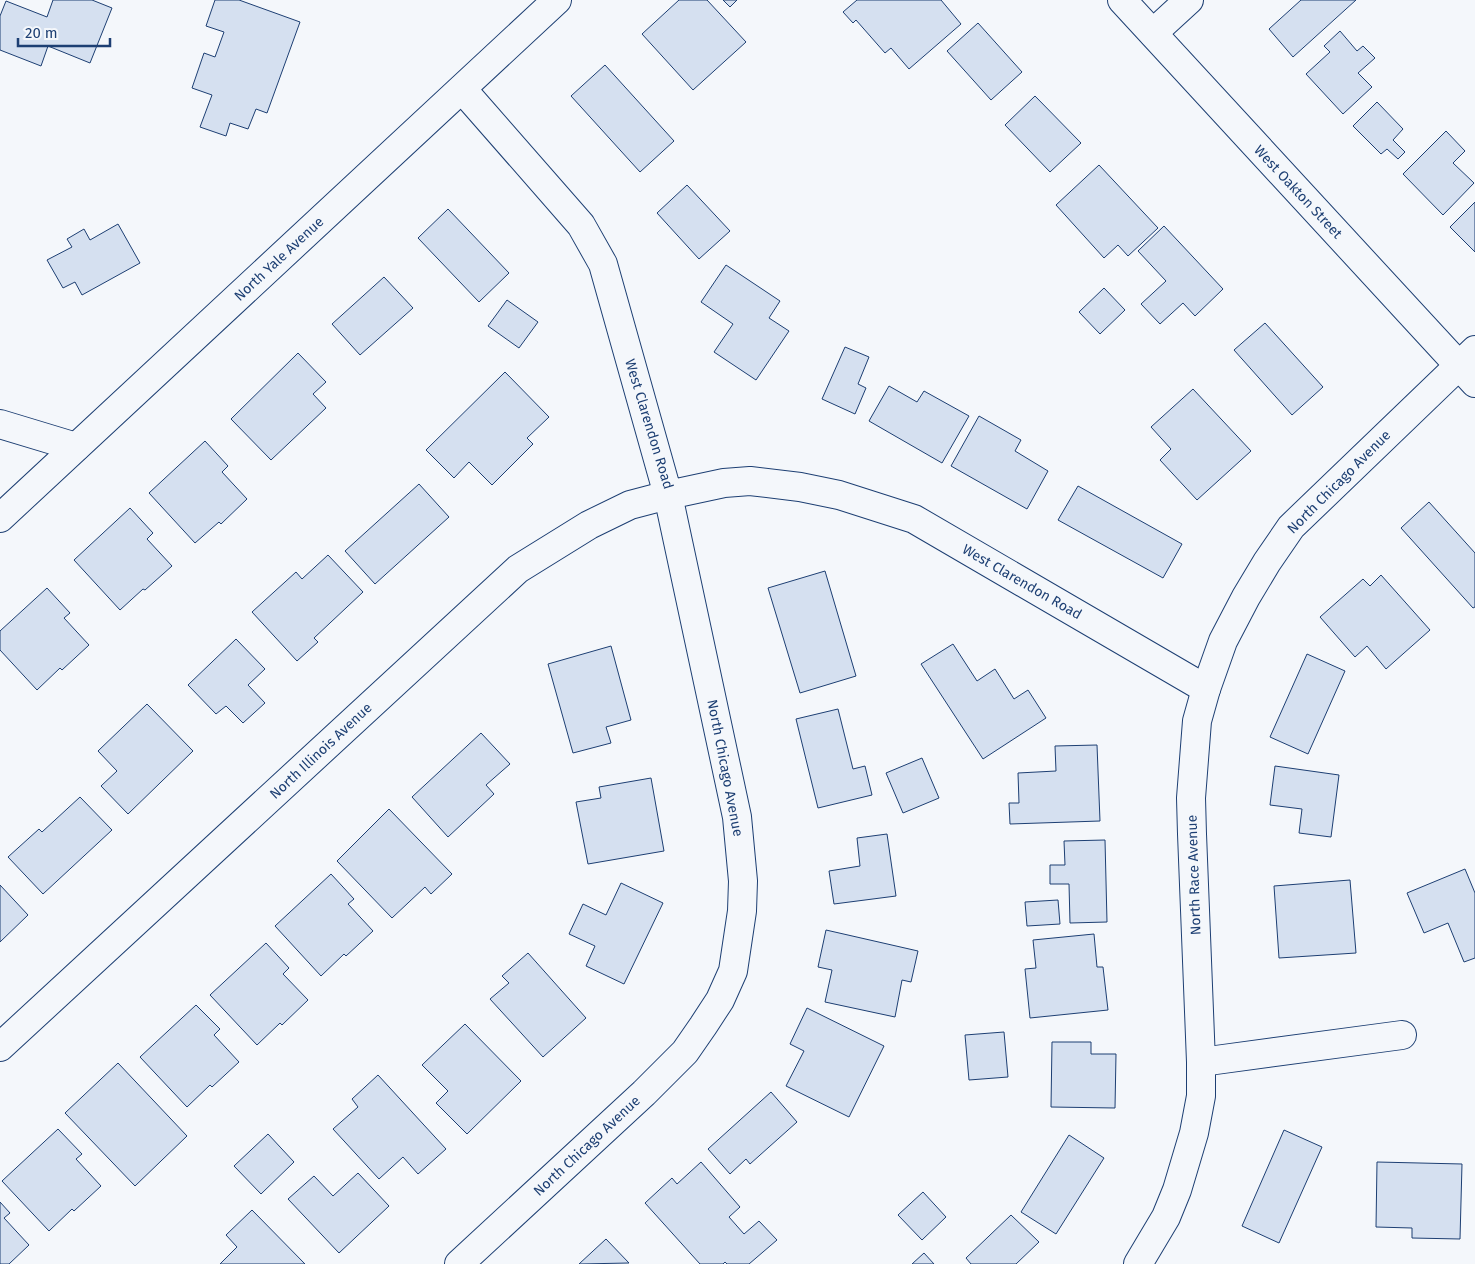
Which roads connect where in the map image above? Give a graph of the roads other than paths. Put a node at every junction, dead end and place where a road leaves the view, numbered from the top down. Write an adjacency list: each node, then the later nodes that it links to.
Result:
1 (557, 0): 5 (street, North Yale Avenue)
2 (1122, 0): 4 (street, West Oakton Street)
3 (1189, 0): 4 (street)
4 (1153, 33): 6 (street, West Oakton Street)
5 (462, 89): 8 (street, North Yale Avenue); 9 (street, West Clarendon Road)
6 (1470, 366): 11 (street, North Chicago Avenue)
7 (0, 424): 8 (street)
8 (76, 447): 10 (street, North Yale Avenue)
9 (668, 495): 11 (street, West Clarendon Road); 13 (street, North Illinois Avenue); 15 (street, North Chicago Avenue)
10 (0, 518)
11 (1206, 689): 14 (street, North Race Avenue)
12 (1402, 1035): 14 (street)
13 (0, 1047)
14 (1201, 1062): 16 (street, North Race Avenue)
15 (459, 1264)
16 (1138, 1264)

